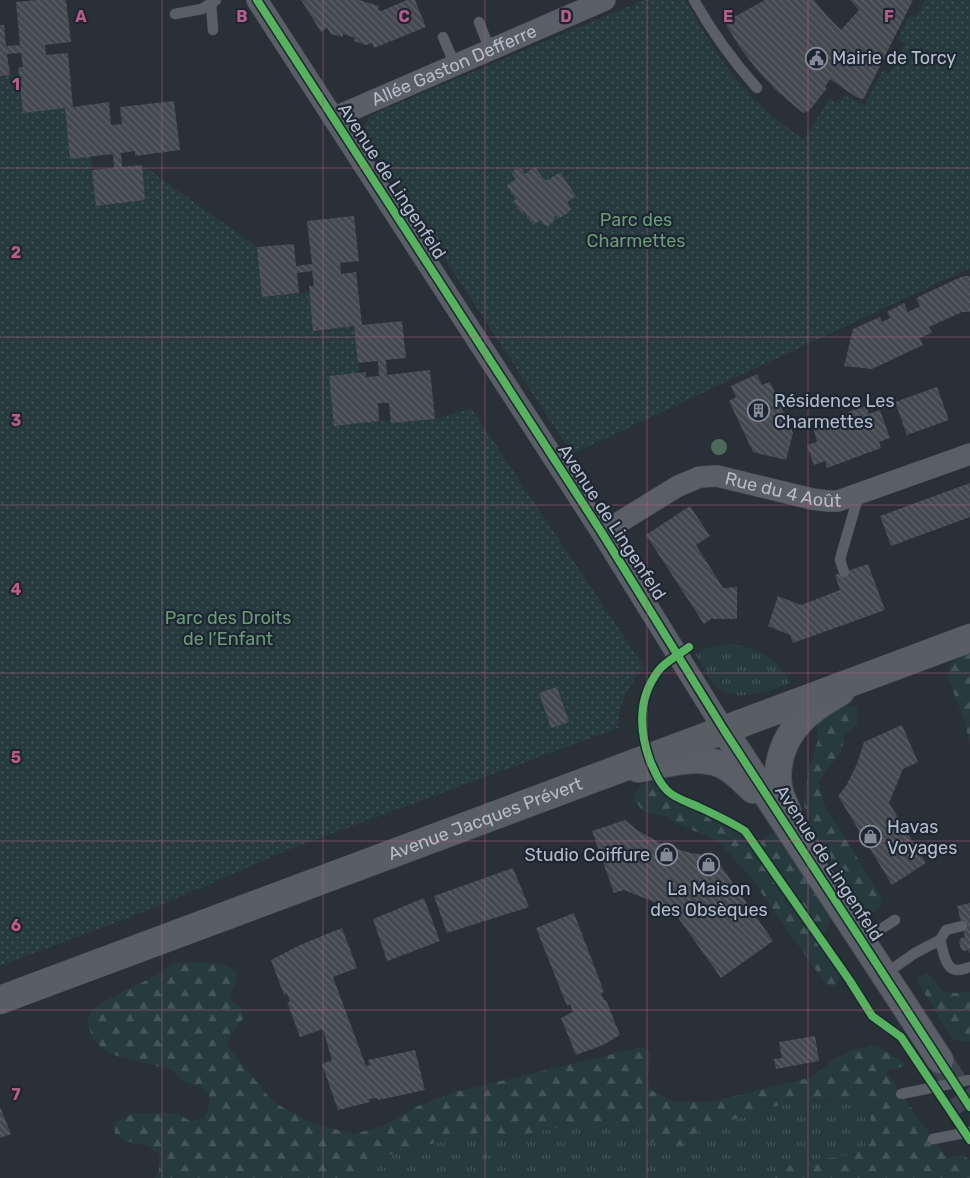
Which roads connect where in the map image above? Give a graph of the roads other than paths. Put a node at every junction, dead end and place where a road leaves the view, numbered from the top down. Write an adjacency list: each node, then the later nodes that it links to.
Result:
1 (257, 0): 12 (street, Avenue de Lingenfeld)
2 (605, 0): 9 (street, Allée Gaston Defferre)
3 (694, 0): 11 (lane)
4 (213, 2): 5 (lane); 7 (lane)
5 (175, 14)
6 (479, 22): 9 (lane)
7 (213, 30)
8 (443, 37): 10 (lane)
9 (490, 50): 10 (street, Allée Gaston Defferre)
10 (455, 66): 12 (street, Allée Gaston Defferre)
11 (757, 88)
12 (333, 118): 15 (street, Avenue de Lingenfeld)
13 (970, 454): 14 (street, Rue du 4 Août)
14 (859, 494): 15 (street, Rue du 4 Août); 16 (lane)
15 (602, 533): 19 (street, Avenue de Lingenfeld)
16 (844, 572)
17 (970, 638): 18 (main road, Avenue Jacques Prévert)
18 (866, 677): 19 (main road, Avenue Jacques Prévert); 21 (street)
19 (724, 730): 20 (main road, Avenue Jacques Prévert); 21 (street, Avenue de Lingenfeld)
20 (596, 778): 21 (street); 28 (main road, Avenue Jacques Prévert)
21 (803, 850): 25 (street, Avenue de Lingenfeld)
22 (895, 920): 25 (lane)
23 (962, 926): 24 (lane)
24 (940, 940): 26 (lane); 27 (lane)
25 (862, 941): 27 (street, Avenue de Lingenfeld)
26 (970, 967)
27 (884, 974): 29 (street, Avenue de Lingenfeld)
28 (0, 1000)
29 (940, 1060)
30 (970, 1080): 31 (lane, bridge)
31 (901, 1094)
32 (970, 1132): 33 (lane)
33 (933, 1139)

